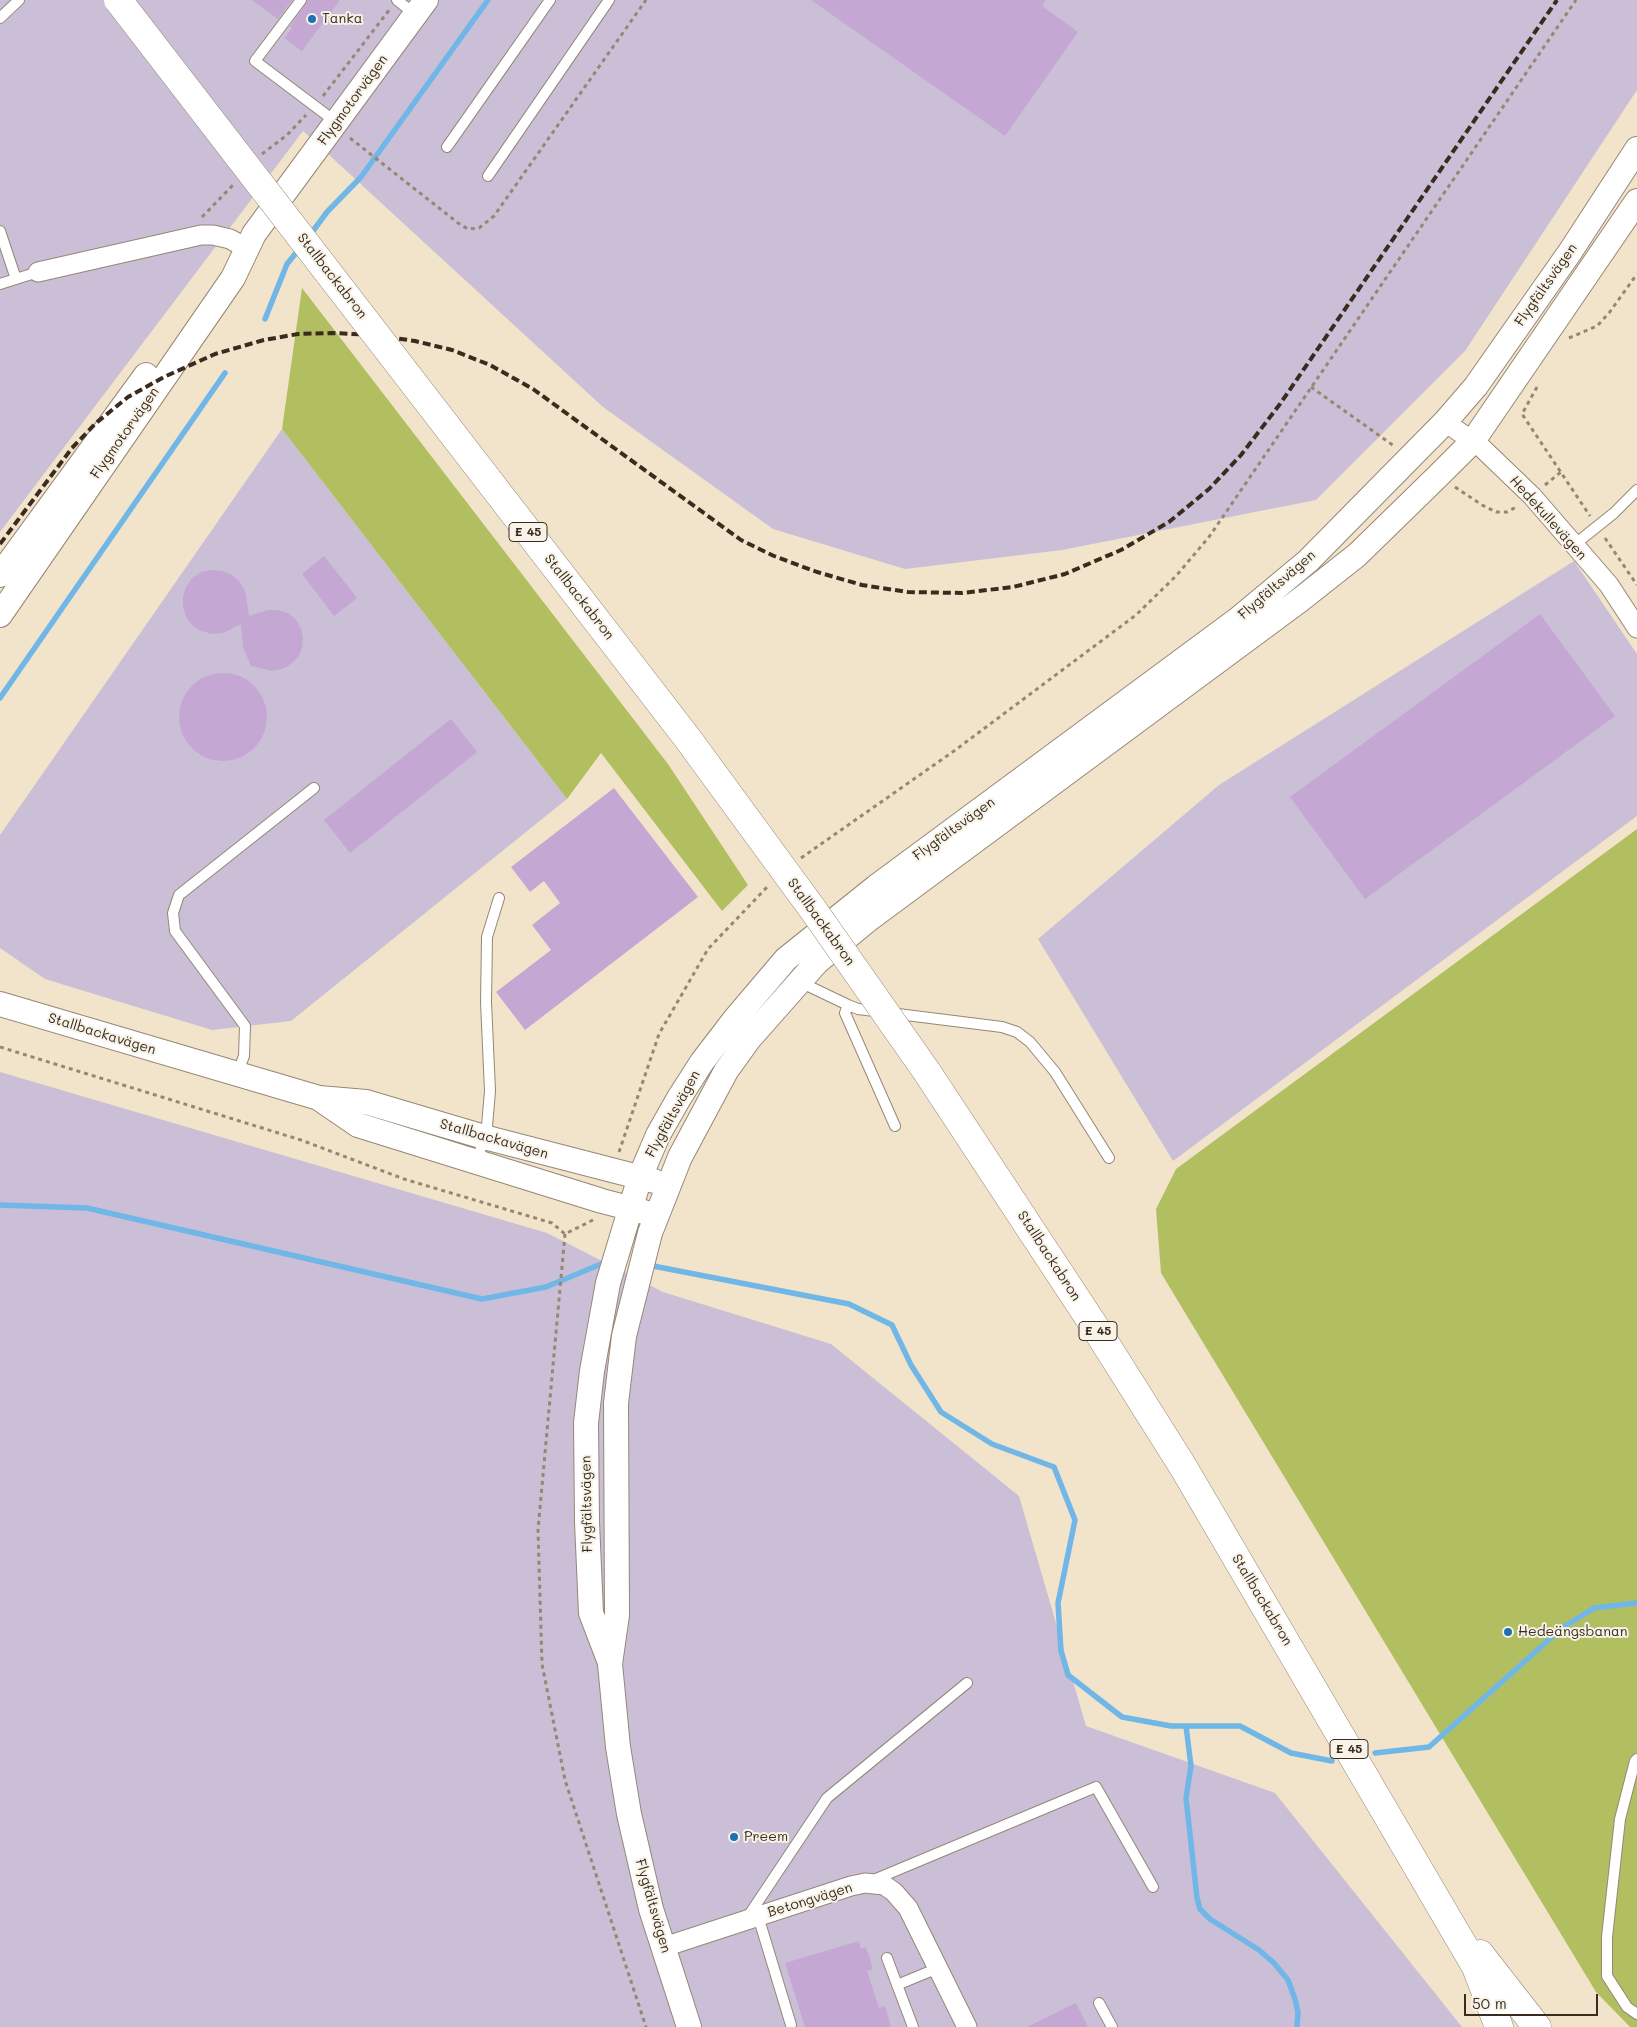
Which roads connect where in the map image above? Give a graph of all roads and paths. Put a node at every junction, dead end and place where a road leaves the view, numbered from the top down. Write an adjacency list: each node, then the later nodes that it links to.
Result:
1 (18, 0): 9 (lane)
2 (118, 0): 64 (highway, Stallbackabron / E 45, bridge)
3 (301, 0): 10 (lane)
4 (550, 0): 13 (lane)
5 (609, 0): 17 (lane)
6 (1576, 0): 39 (path)
7 (394, 4): 8 (lane); 10 (path)
8 (421, 7): 11 (street, Flygmotorvägen)
9 (0, 18)
10 (315, 106): 11 (lane); 15 (path)
11 (337, 122): 22 (street, Flygmotorvägen)
12 (361, 147): 16 (path)
13 (447, 147)
14 (1637, 150): 29 (street, Flygfältsvägen)
15 (260, 156)
16 (390, 170)
17 (488, 176)
18 (234, 183): 21 (path)
19 (1637, 201): 30 (street, Flygfältsvägen)
20 (0, 231): 25 (lane)
21 (202, 235): 22 (street); 23 (street)
22 (246, 248): 34 (street, Flygmotorvägen); 36 (street, Flygmotorvägen)
23 (38, 272): 25 (lane)
24 (1637, 274): 27 (path)
25 (16, 279): 26 (lane)
26 (0, 284)
27 (1565, 340)
28 (1541, 380): 32 (path)
29 (1445, 422): 30 (street, Hedekullevägen); 53 (street, Flygfältsvägen)
30 (1473, 441): 33 (street, Hedekullevägen); 42 (street, Flygfältsvägen)
31 (1637, 490): 32 (lane)
32 (1597, 526): 33 (lane); 35 (path)
33 (1574, 545): 37 (street, Hedekullevägen)
34 (0, 575)
35 (1637, 585)
36 (0, 614)
37 (1637, 628)
38 (314, 788): 46 (lane)
39 (798, 861)
40 (775, 879): 52 (path)
41 (500, 898): 49 (lane)
42 (800, 982): 44 (lane); 54 (street, Flygfältsvägen)
43 (0, 1004): 46 (street, Stallbackavägen)
44 (848, 1005): 48 (lane); 50 (lane)
45 (0, 1047): 58 (path)
46 (237, 1075): 47 (street, Stallbackavägen)
47 (319, 1098): 49 (street, Stallbackavägen); 51 (street, Stallbackavägen)
48 (895, 1126)
49 (484, 1137): 51 (lane); 52 (street, Stallbackavägen)
50 (1109, 1158)
51 (476, 1162): 55 (street, Stallbackavägen)
52 (612, 1171): 53 (street, Stallbackavägen)
53 (640, 1177): 54 (street, Stallbackavägen); 56 (street, Flygfältsvägen)
54 (668, 1186): 57 (street, Flygfältsvägen)
55 (602, 1201): 56 (street, Stallbackavägen); 58 (path)
56 (629, 1209): 57 (street, Stallbackavägen); 59 (street, Flygfältsvägen)
57 (653, 1224): 59 (street, Flygfältsvägen)
58 (565, 1234): 73 (path)
59 (610, 1664): 66 (street, Flygfältsvägen)
60 (967, 1684): 65 (lane)
61 (1637, 1759): 71 (lane)
62 (865, 1883): 63 (lane); 65 (street, Betongvägen); 68 (street, Betongvägen)
63 (1153, 1887)
64 (1438, 1902): 78 (highway, E 45); 79 (highway, E 45)
65 (752, 1918): 66 (street, Betongvägen); 72 (lane)
66 (664, 1946): 74 (street, Flygfältsvägen)
67 (887, 1958): 69 (lane)
68 (938, 1968): 69 (lane); 76 (street, Betongvägen)
69 (897, 1985): 75 (lane)
70 (1099, 2003): 77 (lane)
71 (1637, 2014)
72 (791, 2025)
73 (646, 2027)
74 (689, 2027)
75 (913, 2027)
76 (967, 2027)
77 (1112, 2027)
78 (1499, 2027)
79 (1537, 2027)

